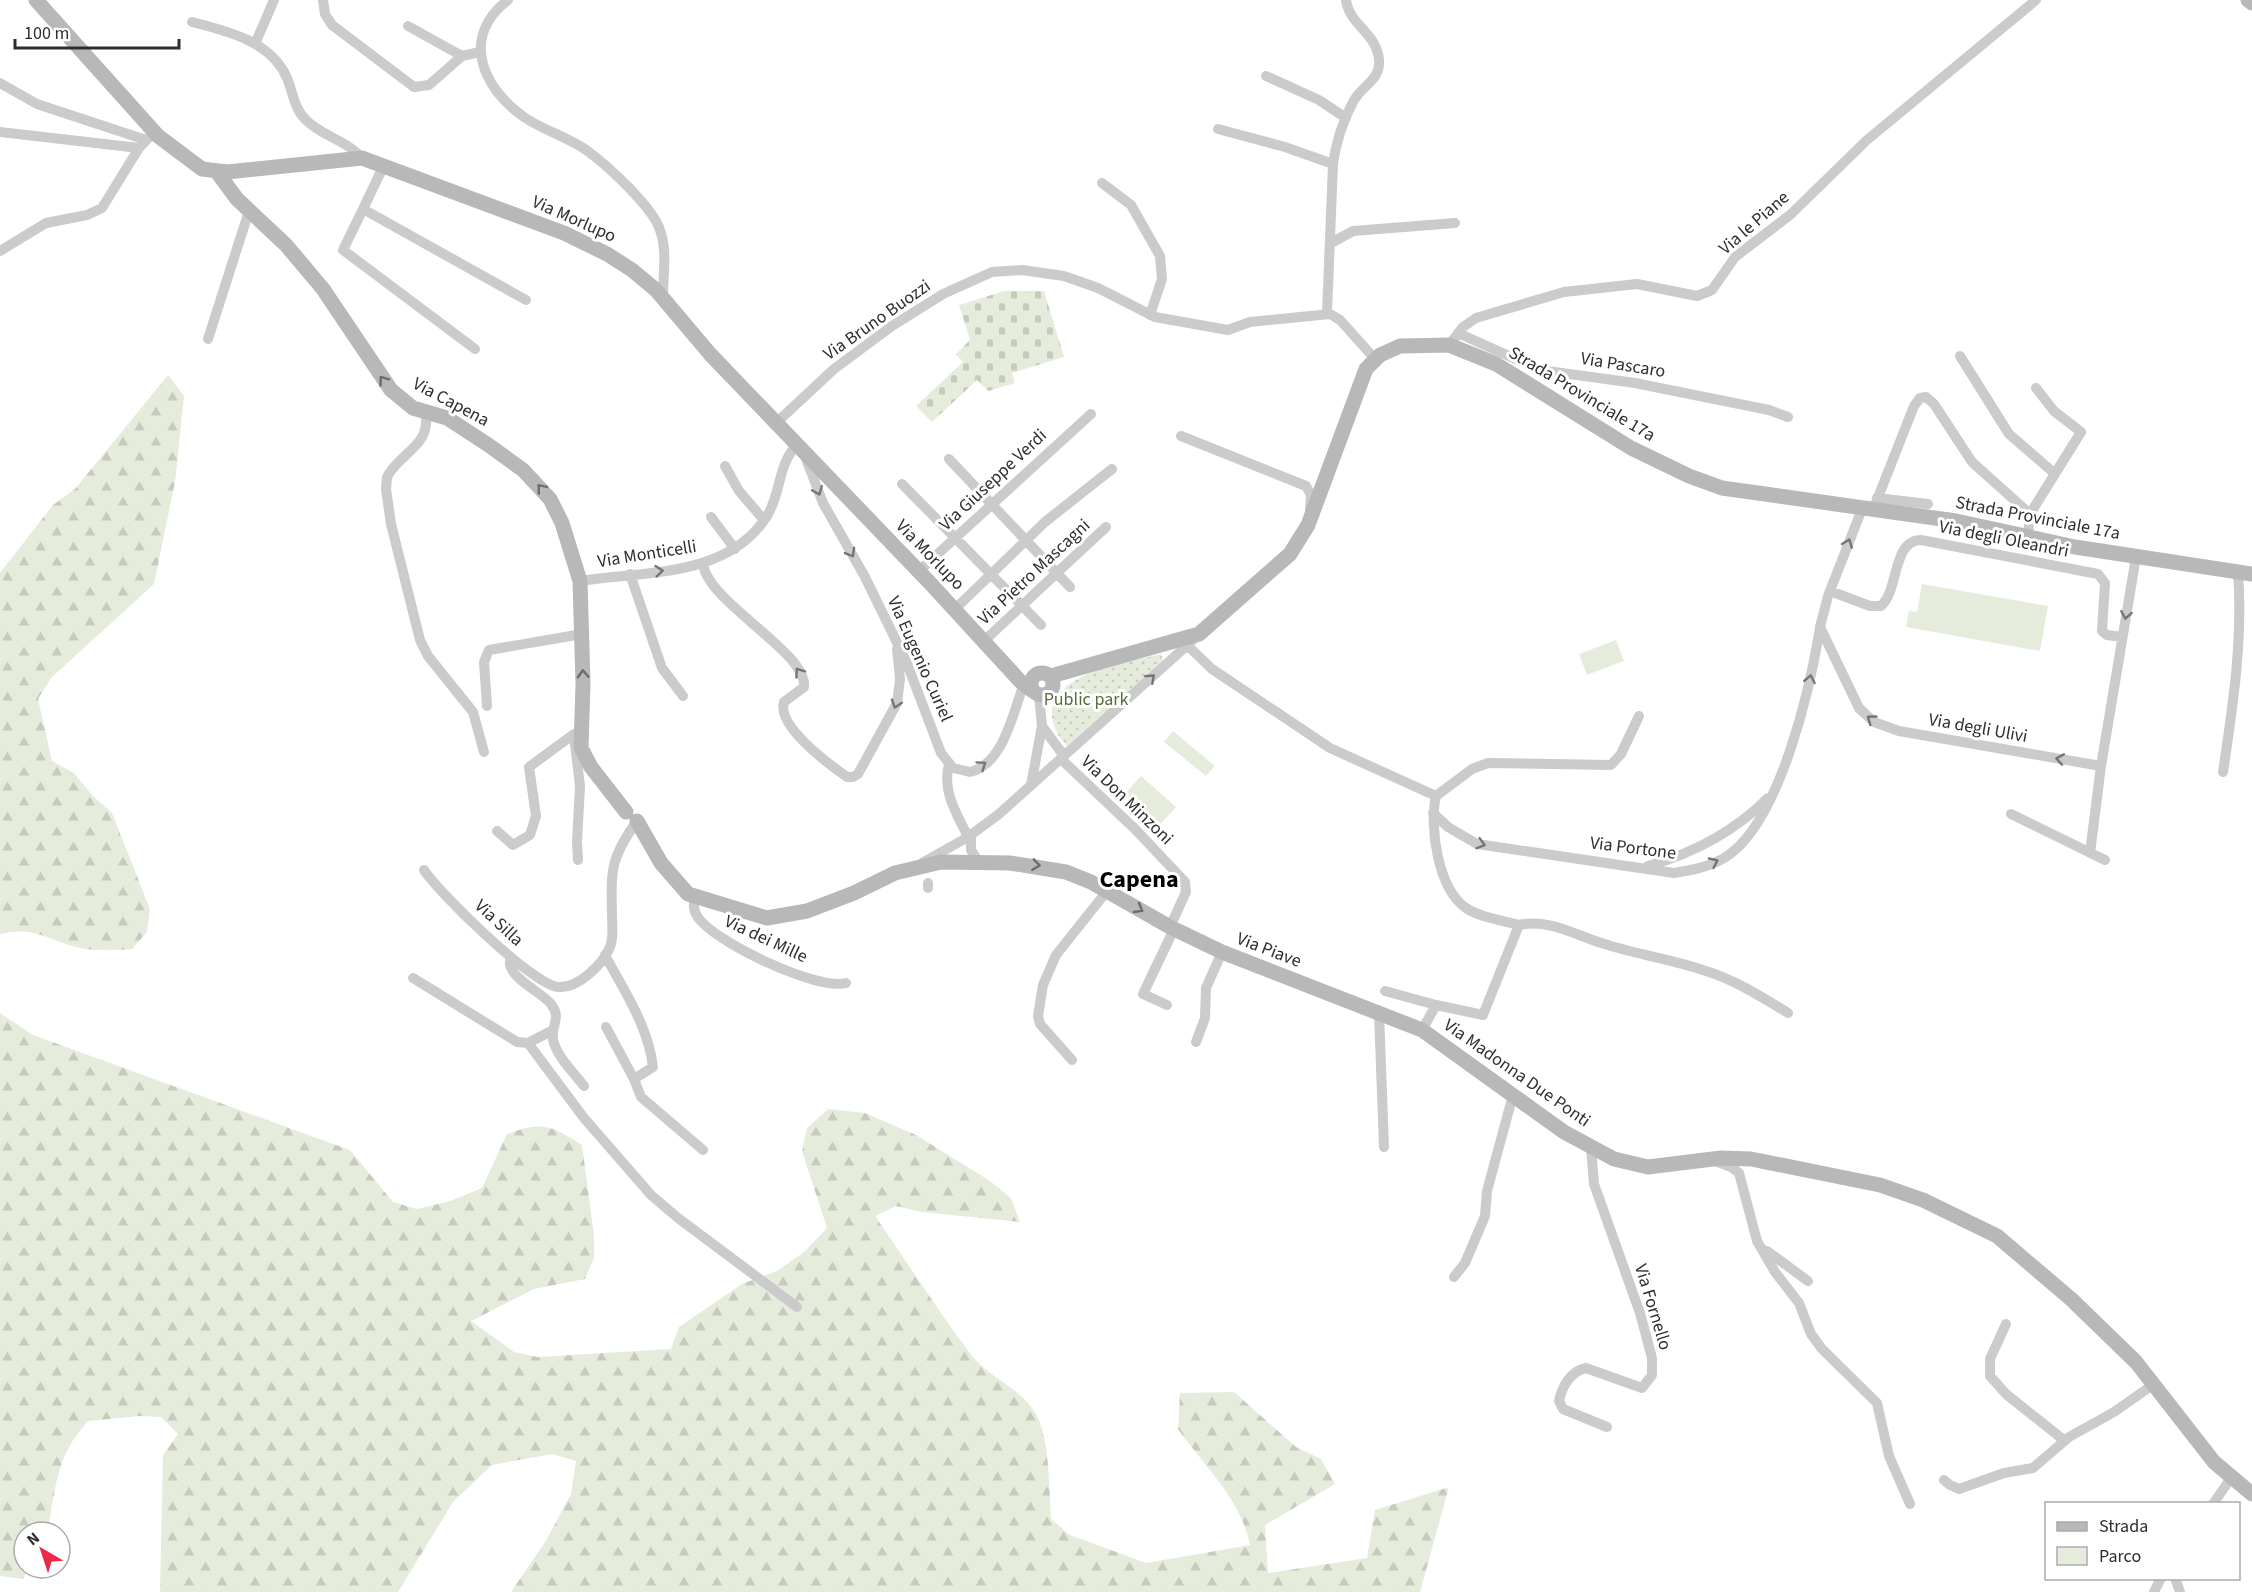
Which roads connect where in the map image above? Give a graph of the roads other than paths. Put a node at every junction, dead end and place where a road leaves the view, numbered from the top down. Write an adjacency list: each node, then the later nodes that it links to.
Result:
1 (36, 0): 19 (main road, Via Morlupo)
2 (274, 0): 11 (street)
3 (323, 0): 13 (street)
4 (508, 0): 12 (street)
5 (1346, 0): 16 (street)
6 (2036, 0): 35 (street, Via le Piane)
7 (2248, 0): 8 (main road)
8 (2252, 3)
9 (192, 22): 11 (street)
10 (408, 26): 13 (street)
11 (255, 44): 20 (street)
12 (480, 52): 13 (street); 30 (street)
13 (462, 56)
14 (1266, 76): 16 (street)
15 (0, 83): 19 (street)
16 (1346, 118): 21 (street)
17 (1218, 129): 21 (street)
18 (0, 132): 19 (street)
19 (146, 140): 23 (main road, Via Morlupo); 29 (street)
20 (362, 158): 22 (main road, Via Morlupo); 23 (main road, Via Morlupo)
21 (1333, 164): 28 (street)
22 (384, 165): 25 (street); 30 (main road, Via Morlupo)
23 (217, 172): 26 (main road, Via Capena)
24 (1102, 183): 33 (street)
25 (363, 209): 31 (street); 36 (street)
26 (249, 211): 34 (street); 40 (main road, Via Capena, one-way to 26)
27 (1455, 223): 28 (street)
28 (1331, 243): 32 (street)
29 (0, 251)
30 (663, 297): 43 (main road, Via Morlupo)
31 (526, 300)
32 (1327, 313): 33 (street, Via Bruno Buozzi); 38 (street)
33 (1150, 315): 43 (street, Via Bruno Buozzi)
34 (208, 339)
35 (1454, 339): 38 (main road, Strada Provinciale 17a); 42 (street, Via Pascaro); 52 (main road, Strada Provinciale 17a)
36 (475, 349)
37 (1960, 356): 49 (street)
38 (1375, 359): 57 (main road)
39 (2036, 388): 49 (street)
40 (425, 412): 70 (main road, Via Capena, one-way to 40); 91 (street)
41 (1091, 414): 51 (street, Via Giuseppe Verdi)
42 (1788, 417)
43 (776, 423): 45 (main road, Via Morlupo)
44 (1181, 436): 57 (street)
45 (800, 448): 56 (street, Via Monticelli); 65 (main road, Via Morlupo); 82 (street, Via Eugenio Curiel, one-way to 82)
46 (948, 459): 51 (street)
47 (725, 466): 56 (street)
48 (1112, 468): 61 (street)
49 (2054, 473): 54 (street)
50 (902, 484): 60 (street)
51 (991, 503): 60 (street, Via Giuseppe Verdi); 61 (street)
52 (1874, 504): 53 (street); 54 (street); 59 (main road, Strada Provinciale 17a); 72 (street, one-way to 52)
53 (1928, 504)
54 (2030, 514): 59 (street)
55 (711, 517): 62 (street)
56 (764, 520): 62 (street, Via Monticelli)
57 (1308, 525): 78 (main road)
58 (1106, 527): 66 (street, Via Pietro Mascagni)
59 (2028, 536): 63 (main road, Strada Provinciale 17a)
60 (955, 537): 65 (street, Via Giuseppe Verdi); 69 (street)
61 (1026, 540): 66 (street); 69 (street)
62 (735, 549): 64 (street, Via Monticelli)
63 (2136, 557): 67 (main road, Strada Provinciale 17a); 79 (street, one-way to 79)
64 (703, 563): 68 (street, Via Monticelli, one-way to 64); 82 (street, one-way to 64)
65 (919, 571): 74 (main road, Via Morlupo)
66 (1057, 573): 71 (street); 73 (street, Via Pietro Mascagni)
67 (2245, 573): 97 (street)
68 (630, 574): 70 (street, Via Monticelli); 86 (street)
69 (992, 574): 73 (street); 74 (street)
70 (580, 581): 77 (main road, Via Capena)
71 (1070, 587)
72 (1830, 591): 76 (street); 79 (street, Via degli Oleandri)
73 (1023, 605): 75 (street); 80 (street, Via Pietro Mascagni)
74 (955, 609): 80 (main road, Via Morlupo)
75 (1041, 625)
76 (1820, 627): 95 (street, Via degli Ulivi, one-way to 76); 99 (street, Via Portone, one-way to 76)
77 (582, 634): 87 (street); 90 (main road, Via Capena, one-way to 77)
78 (1199, 634): 81 (street); 84 (main road)
79 (2122, 637): 95 (street)
80 (984, 641): 83 (main road, Via Morlupo)
81 (1187, 645): 92 (street, one-way to 81); 100 (street)
82 (897, 646): 94 (street, Via Eugenio Curiel)
83 (1006, 664): 84 (main road); 85 (main road, Via Morlupo)
84 (1046, 675): 85 (main road)
85 (1032, 690): 89 (street); 94 (street, one-way to 85)
86 (683, 696)
87 (487, 706)
88 (1639, 716): 100 (street)
89 (1042, 726): 92 (street); 93 (street)
90 (577, 733): 103 (main road, Via Capena); 104 (street); 107 (street)
91 (484, 752)
92 (1062, 758): 96 (street); 116 (street, Via Don Minzoni)
93 (1035, 760): 96 (street); 98 (street)
94 (949, 764): 105 (street)
95 (2101, 766): 106 (street)
96 (1049, 769): 98 (street)
97 (2223, 772)
98 (1031, 785): 105 (street)
99 (1772, 793): 111 (street); 111 (street, Via Portone, one-way to 99)
100 (1436, 796): 101 (street)
101 (1433, 813): 111 (street, Via Portone, one-way to 111); 115 (street)
102 (2011, 814): 106 (street)
103 (635, 820): 114 (main road, Via Capena); 118 (street)
104 (497, 831)
105 (970, 836): 109 (street); 110 (street)
106 (2090, 853): 108 (street)
107 (578, 860)
108 (2105, 860)
109 (978, 861): 110 (main road, Via Piave); 113 (main road, Via Piave, one-way to 113)
110 (923, 868): 114 (main road, Via Piave)
111 (1642, 868)
112 (424, 870): 119 (street, Via Silla)
113 (1107, 891): 116 (main road, Via Piave, one-way to 116); 132 (street)
114 (694, 897): 121 (street, Via dei Mille)
115 (1519, 925): 124 (street); 126 (street)
116 (1172, 928): 117 (main road, Via Piave); 123 (street)
117 (1222, 952): 125 (main road, Via Piave); 130 (street)
118 (605, 955): 119 (street, Via Silla); 133 (street)
119 (511, 957): 128 (street)
120 (413, 978): 131 (street)
121 (846, 983)
122 (1385, 991): 124 (street)
123 (1167, 1005)
124 (1436, 1005): 129 (street)
125 (1379, 1013): 129 (main road, Via Piave); 136 (street)
126 (1788, 1013)
127 (606, 1027): 133 (street)
128 (553, 1030): 131 (street); 134 (street)
129 (1423, 1031): 135 (main road, Via Madonna Due Ponti)
130 (1196, 1042)
131 (528, 1043): 143 (street)
132 (1072, 1060)
133 (634, 1078): 138 (street)
134 (584, 1086)
135 (1513, 1095): 137 (main road, Via Madonna Due Ponti); 141 (street)
136 (1384, 1146)
137 (1591, 1148): 139 (main road, Via Madonna Due Ponti); 146 (street, Via Fornello)
138 (704, 1150)
139 (1707, 1159): 140 (street); 145 (main road, Via Madonna Due Ponti)
140 (1757, 1240): 142 (street); 152 (street)
141 (1454, 1277)
142 (1808, 1281)
143 (797, 1307)
144 (2006, 1324): 147 (street)
145 (2154, 1384): 147 (street); 148 (main road, Via Madonna Due Ponti)
146 (1607, 1427)
147 (2065, 1441): 149 (street)
148 (2231, 1478): 150 (main road, Via Madonna Due Ponti); 151 (street)
149 (1944, 1480)
150 (2252, 1494)
151 (2214, 1502)
152 (1910, 1504)

